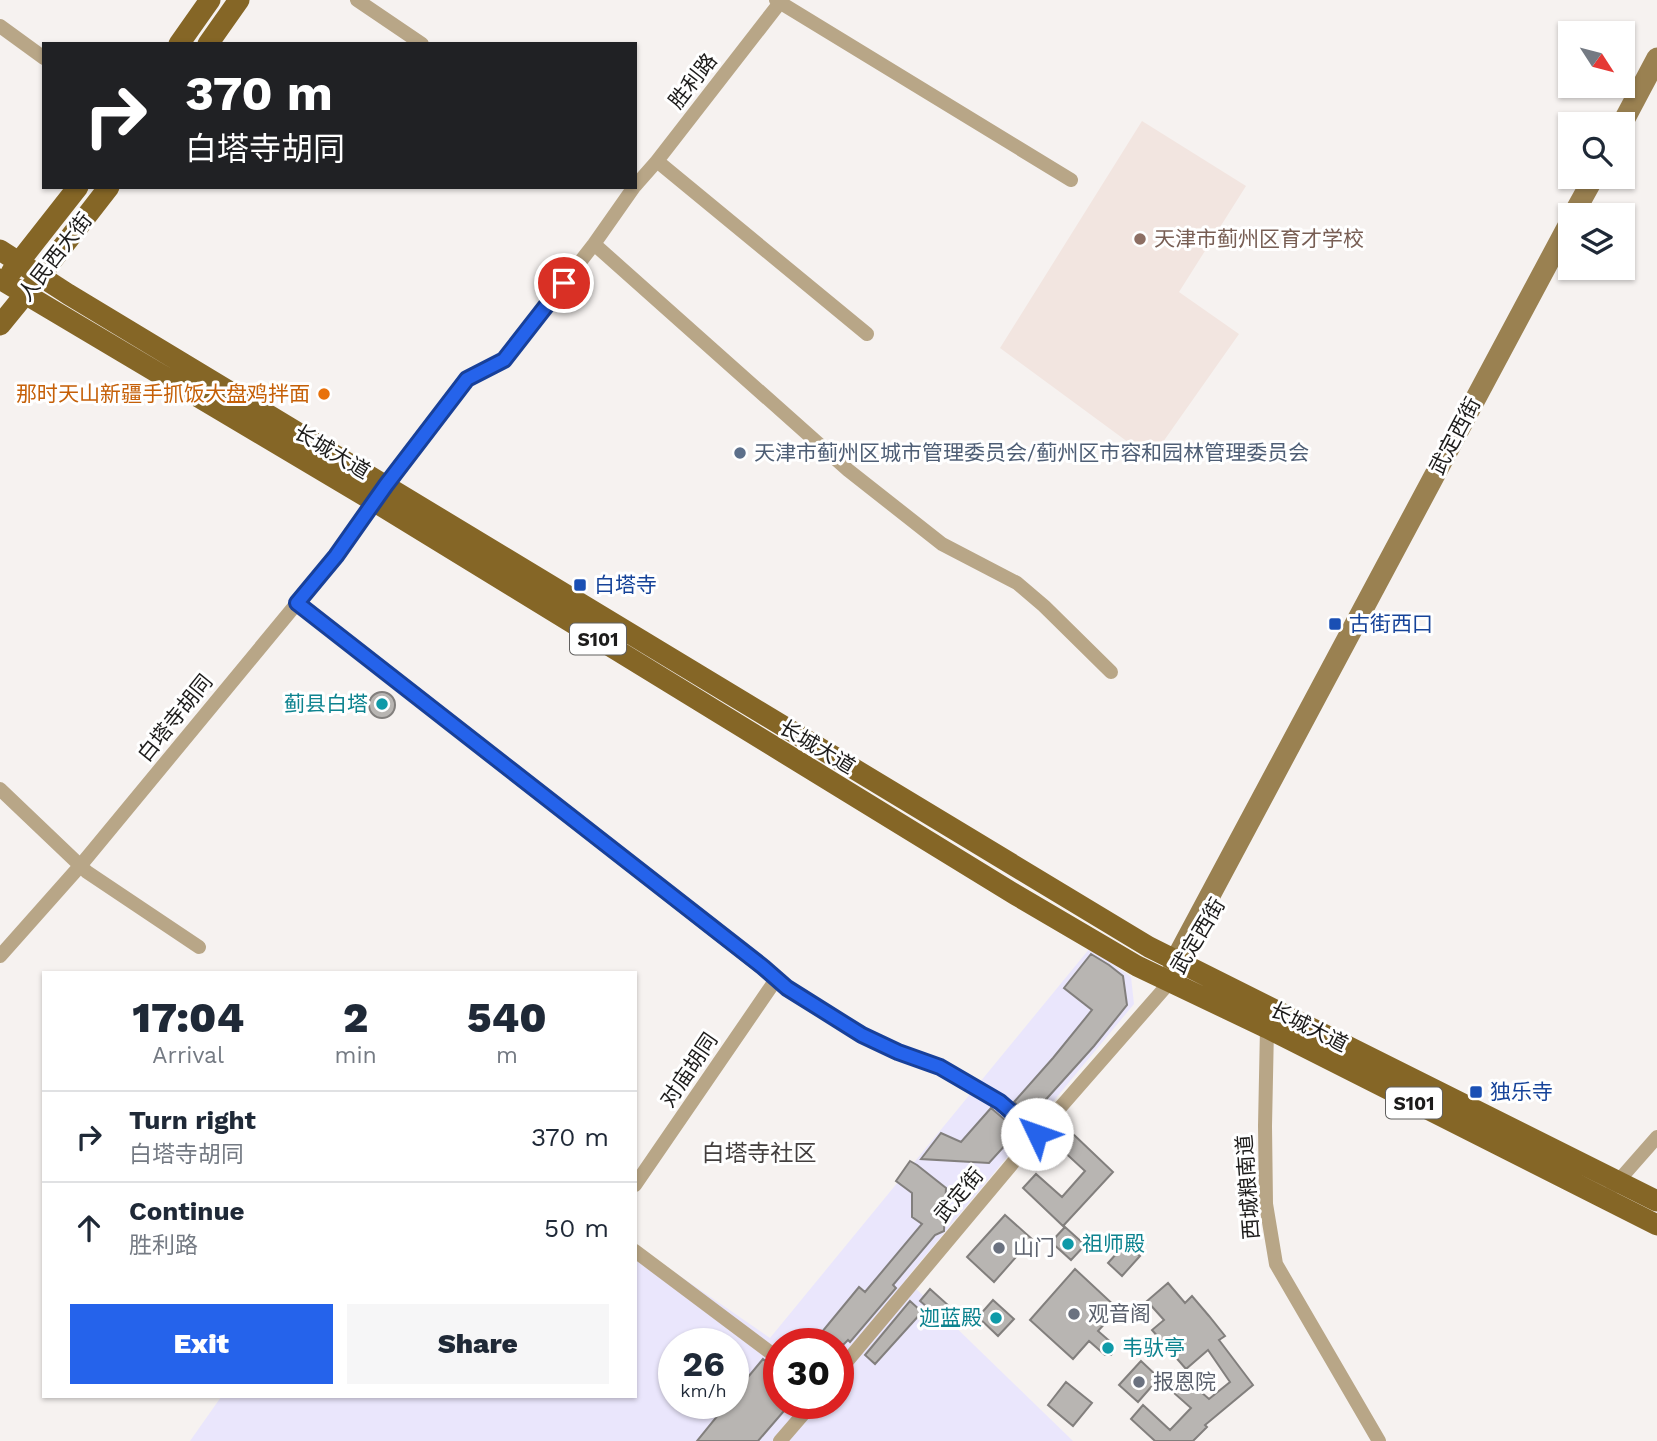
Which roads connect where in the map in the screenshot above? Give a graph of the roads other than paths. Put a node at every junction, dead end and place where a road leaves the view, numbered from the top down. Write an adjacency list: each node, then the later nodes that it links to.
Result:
1 (210, 0): 6 (main road)
2 (239, 0): 7 (main road)
3 (357, 0): 8 (street)
4 (780, 1): 14 (street, 胜利路); 15 (street)
5 (0, 26): 9 (street)
6 (180, 42)
7 (209, 42)
8 (419, 42)
9 (42, 57)
10 (1657, 58): 12 (street)
11 (1657, 76): 13 (street)
12 (1628, 112)
13 (1635, 117)
14 (657, 161): 16 (street, 胜利路); 29 (street)
15 (1071, 180)
16 (637, 185)
17 (76, 189): 23 (main road, 人民西大街)
18 (107, 189): 25 (main road, 人民西大街)
19 (634, 189): 20 (street, 胜利路)
20 (594, 244): 30 (street, 胜利路); 32 (street)
21 (1558, 245): 37 (street, 武定西街)
22 (0, 250): 23 (main road, 长城大道 / S101)
23 (19, 262): 25 (main road, 长城大道 / S101); 26 (main road, 人民西大街)
24 (1558, 263): 37 (street, 武定西街)
25 (40, 276): 27 (main road, 人民西大街); 30 (main road, 长城大道 / S101)
26 (1, 282): 27 (main road, 长城大道 / S101)
27 (26, 294): 28 (main road, 人民西大街); 30 (main road, 长城大道 / S101)
28 (0, 325)
29 (867, 334)
30 (381, 493): 31 (street, 白塔寺胡同); 37 (main road, 长城大道 / S101); 39 (main road, 长城大道 / S101)
31 (297, 603): 34 (street, 白塔寺胡同); 38 (street)
32 (1111, 672)
33 (0, 789): 34 (street)
34 (80, 866): 35 (street); 36 (street, 白塔寺胡同)
35 (199, 947)
36 (0, 956)
37 (1181, 962): 39 (street, 武定西街); 43 (main road, 长城大道 / S101)
38 (776, 978): 41 (street); 44 (street, 对庙胡同)
39 (1170, 982): 40 (main road, 长城大道 / S101); 41 (street, 武定街)
40 (1267, 1028): 45 (main road, 长城大道 / S101); 53 (street, 西城粮南道)
41 (1037, 1134): 50 (street, 武定街)
42 (1657, 1137): 43 (street)
43 (1616, 1181): 45 (street); 46 (main road, 长城大道 / S101)
44 (637, 1182)
45 (1604, 1199): 47 (main road, 长城大道 / S101)
46 (1657, 1201)
47 (1657, 1226)
48 (637, 1252): 49 (street)
49 (763, 1347)
50 (854, 1353)
51 (799, 1419): 52 (street)
52 (780, 1441)
53 (1379, 1441)

